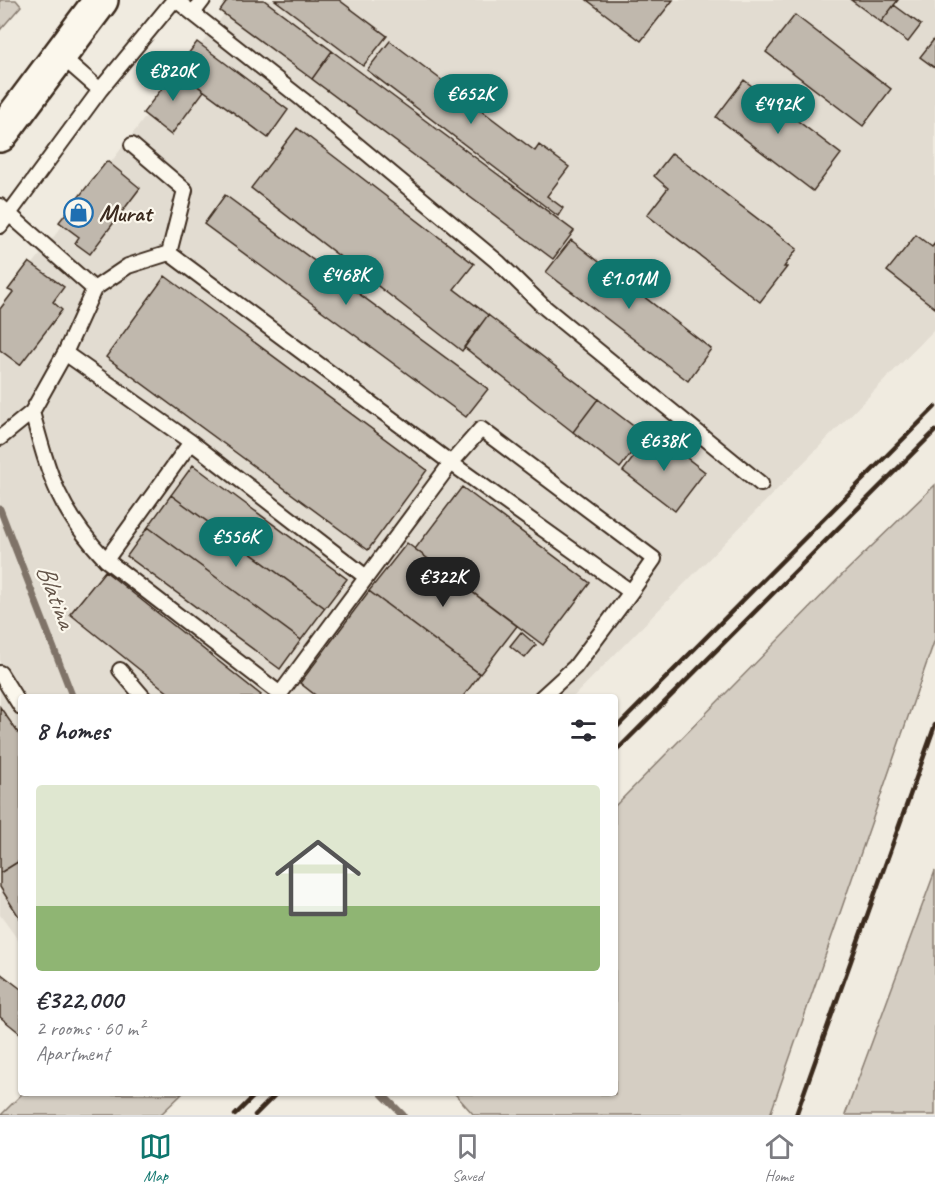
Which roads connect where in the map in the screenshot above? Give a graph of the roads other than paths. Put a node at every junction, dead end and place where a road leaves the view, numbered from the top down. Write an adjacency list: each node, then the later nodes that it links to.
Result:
1 (101, 0): 5 (main road)
2 (175, 0): 4 (lane); 6 (lane)
3 (203, 0): 4 (lane)
4 (193, 13): 17 (lane)
5 (60, 55): 6 (lane); 7 (main road)
6 (100, 90): 9 (lane)
7 (0, 135)
8 (132, 145): 10 (lane)
9 (3, 215): 11 (lane)
10 (169, 253): 11 (lane); 16 (lane)
11 (93, 289): 12 (lane)
12 (65, 352): 13 (lane); 15 (lane)
13 (32, 412): 14 (lane); 18 (lane)
14 (0, 438)
15 (191, 442): 18 (lane); 19 (lane)
16 (451, 463): 19 (lane); 20 (lane); 20 (lane)
17 (760, 484)
18 (106, 560): 24 (lane)
19 (366, 576): 25 (lane)
20 (631, 592): 26 (lane)
21 (120, 670): 23 (lane)
22 (0, 673): 27 (lane)
23 (141, 694)
24 (276, 694)
25 (280, 694)
26 (545, 694)
27 (18, 702)

